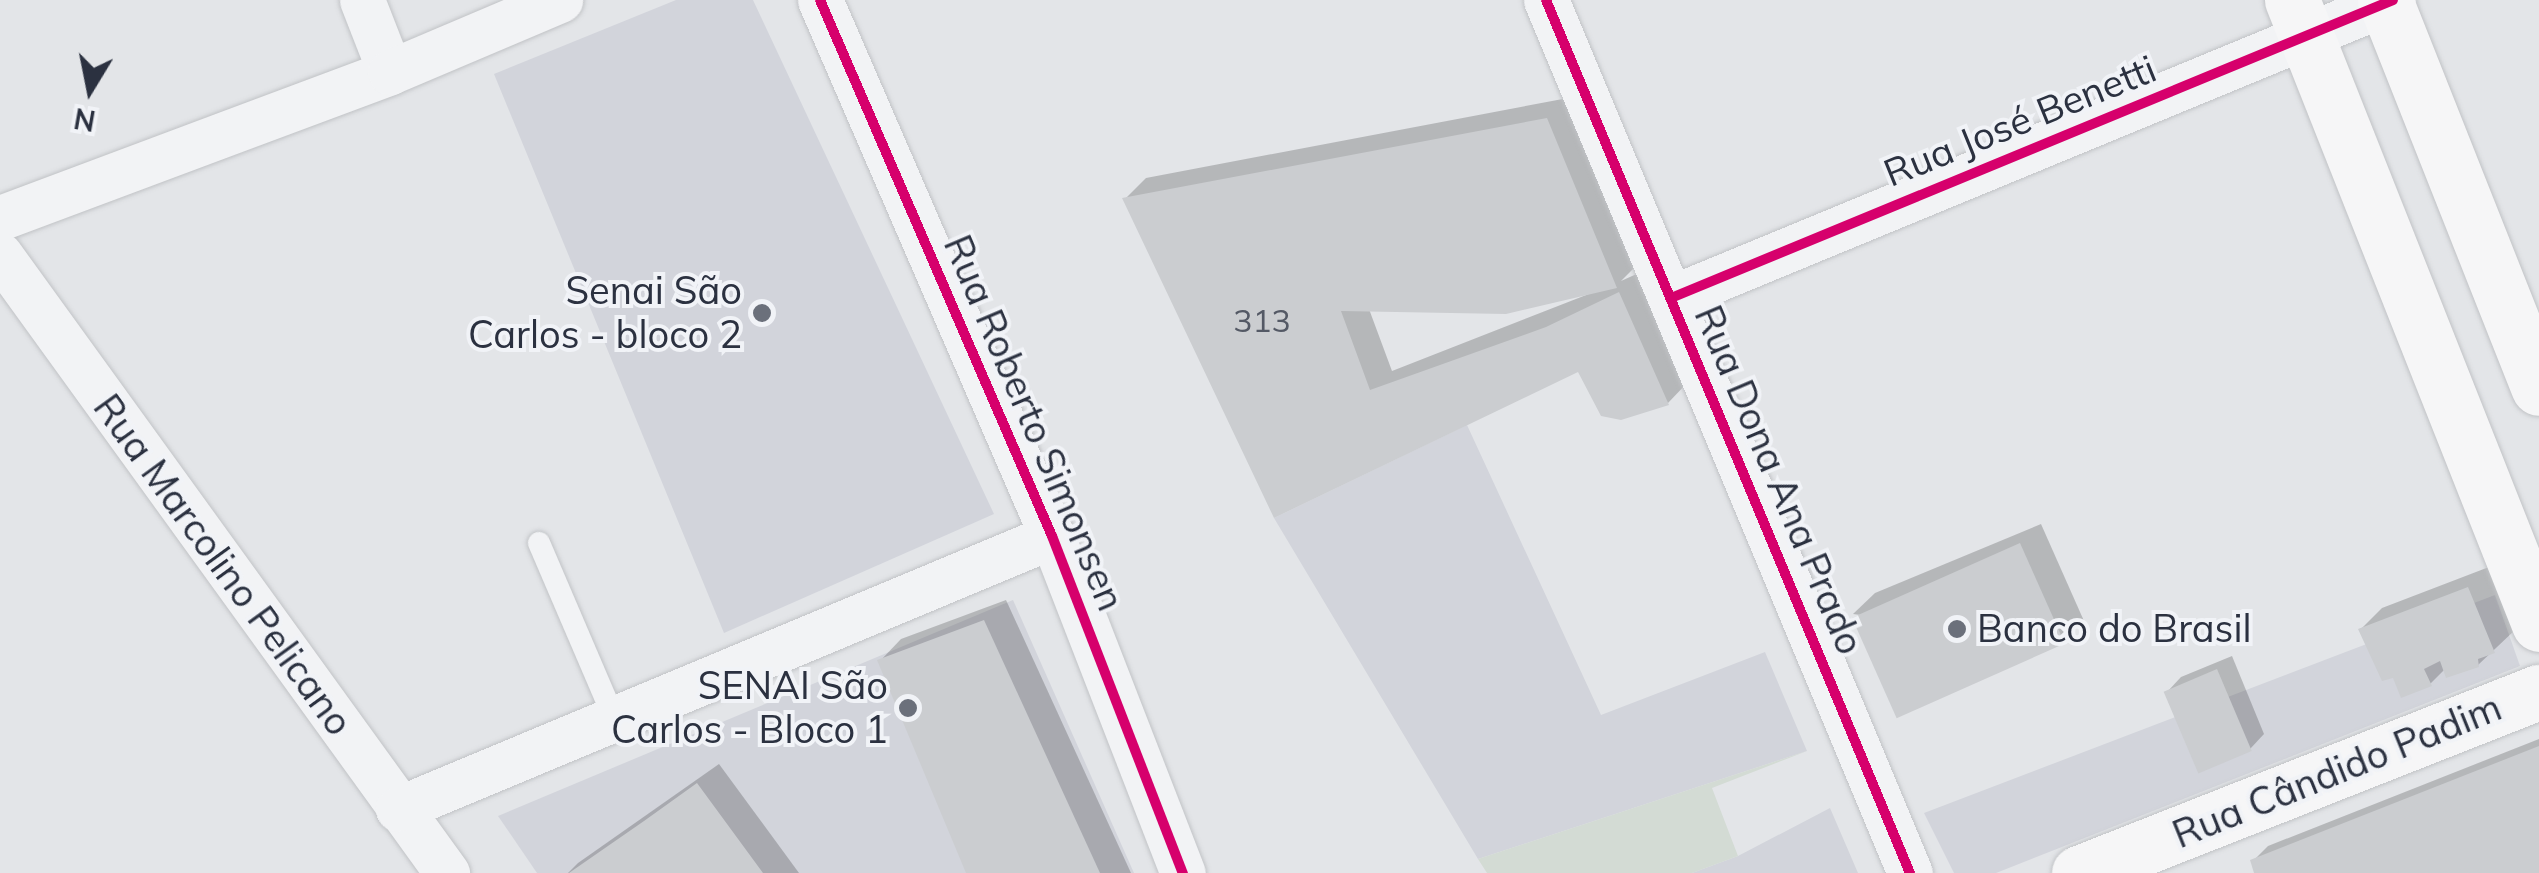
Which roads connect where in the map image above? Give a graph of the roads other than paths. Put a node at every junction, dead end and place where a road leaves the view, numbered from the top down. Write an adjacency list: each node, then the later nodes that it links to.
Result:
1 (362, 0): 7 (street)
2 (560, 0): 7 (street)
3 (820, 0): 12 (street, Rua Roberto Simonsen)
4 (1546, 0): 10 (street, Rua Dona Ana Prado)
5 (2388, 1): 6 (street, Rua José Benetti); 11 (main road)
6 (2299, 18): 10 (street, Rua José Benetti); 14 (main road)
7 (390, 72): 8 (street)
8 (0, 218)
9 (0, 255): 17 (street, Rua Marcolino Pelicano)
10 (1671, 298): 20 (street, Rua Dona Ana Prado)
11 (2539, 388)
12 (1052, 536): 16 (street); 19 (street, Rua Roberto Simonsen)
13 (539, 542): 16 (lane)
14 (2539, 624)
15 (2539, 692): 21 (main road, Rua Cândido Padim)
16 (614, 720): 17 (street)
17 (398, 809): 18 (street, Rua Marcolino Pelicano)
18 (447, 873)
19 (1183, 873)
20 (1910, 873)
21 (2079, 873)

